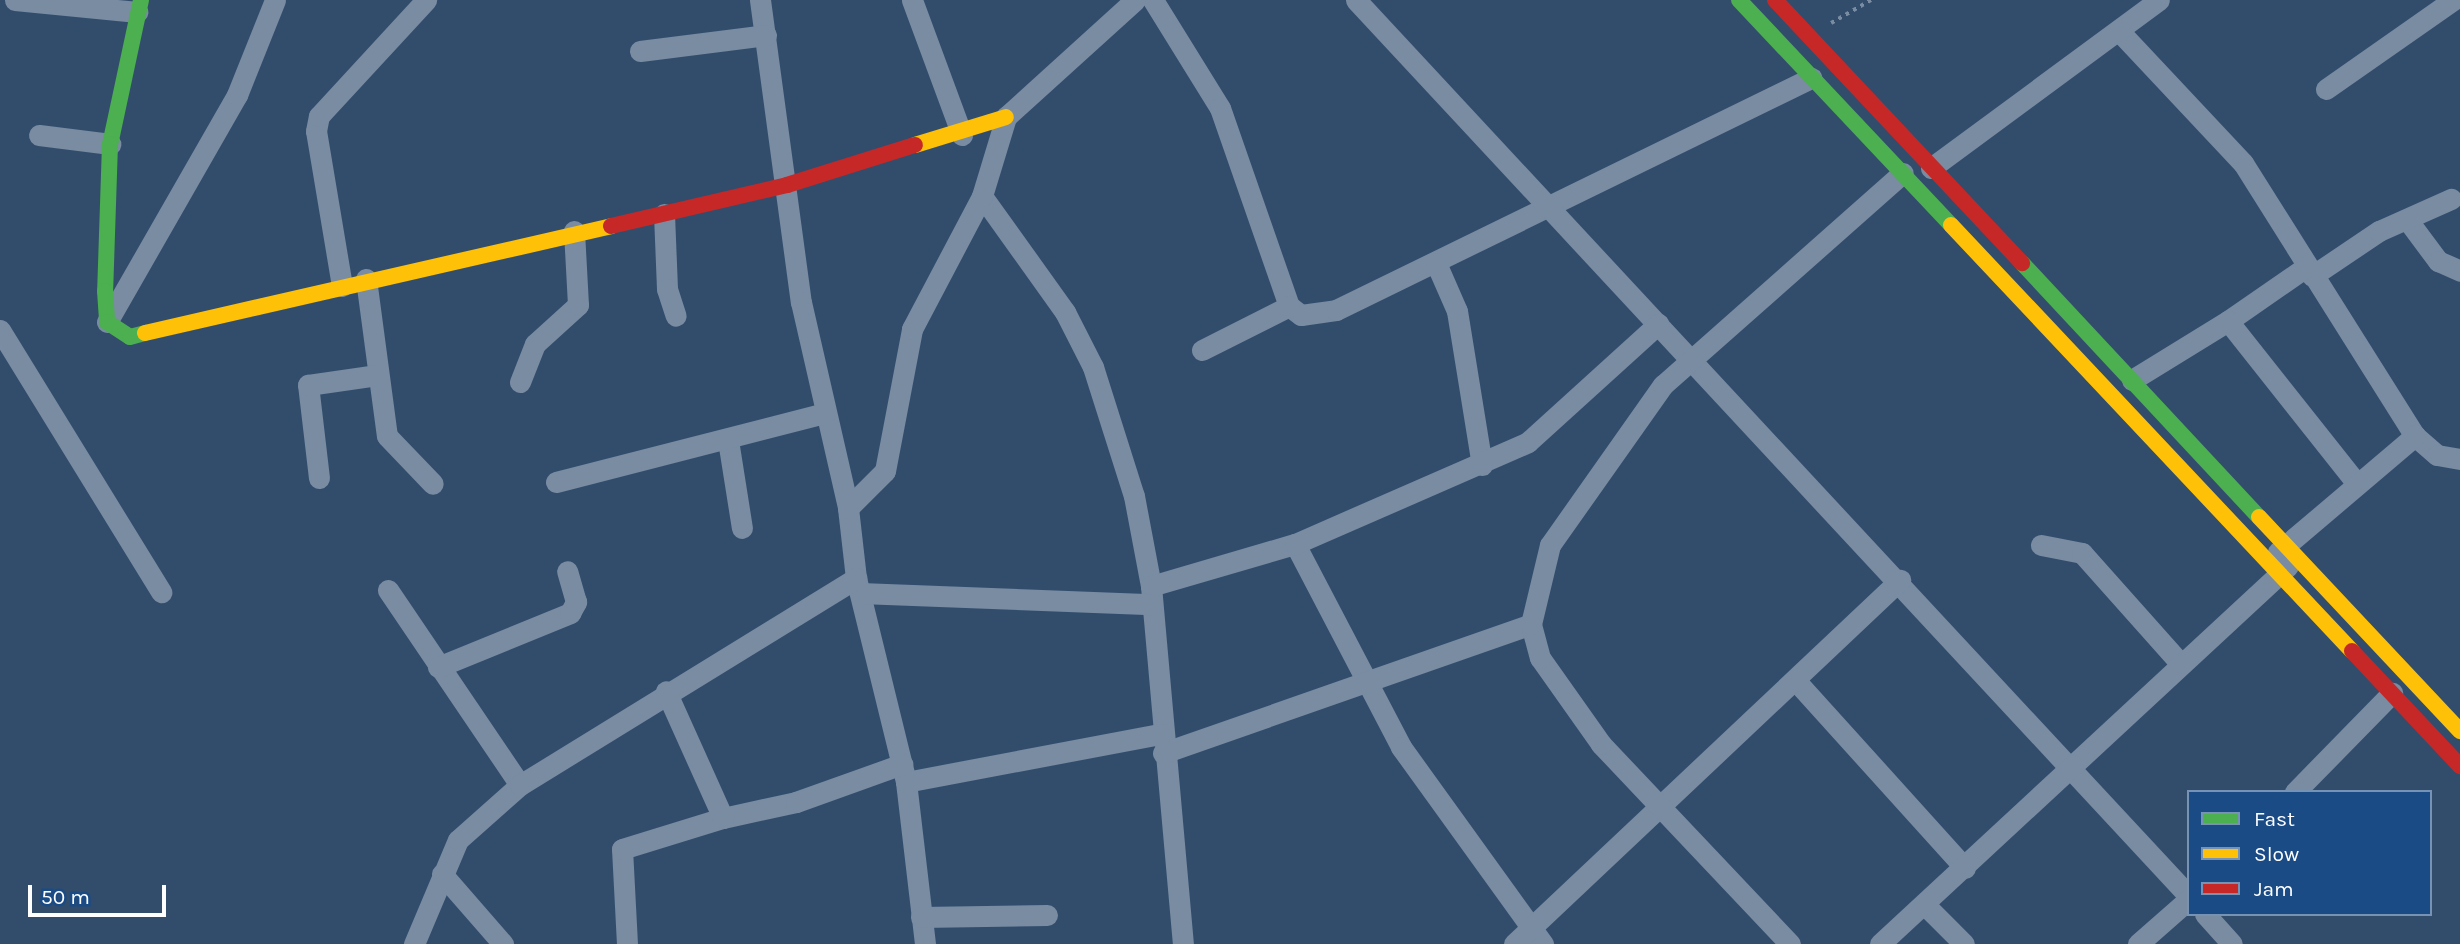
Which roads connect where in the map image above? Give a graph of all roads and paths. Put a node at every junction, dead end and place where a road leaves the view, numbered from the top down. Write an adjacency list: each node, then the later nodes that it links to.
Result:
1 (15, 0): 14 (street)
2 (275, 0): 42 (street)
3 (426, 0): 38 (street)
4 (760, 0): 16 (street)
5 (912, 0): 23 (street)
6 (1136, 0): 21 (street)
7 (1153, 0): 39 (street)
8 (1356, 0): 30 (street)
9 (1740, 0): 19 (main road)
10 (1775, 0): 17 (main road)
11 (1871, 0): 17 (path)
12 (2159, 0): 15 (street)
13 (2453, 0): 20 (street)
14 (139, 6): 24 (main road)
15 (2119, 31): 25 (street); 35 (street)
16 (765, 35): 18 (street); 27 (street)
17 (1808, 36): 25 (main road)
18 (640, 51)
19 (1811, 78): 26 (main road); 30 (street)
20 (2326, 89)
21 (1006, 117): 23 (main road); 28 (street)
22 (39, 135): 24 (street)
23 (962, 135): 27 (main road)
24 (110, 144): 42 (main road)
25 (1931, 168): 48 (main road)
26 (1903, 173): 46 (street); 64 (main road)
27 (787, 185): 31 (main road); 50 (street)
28 (982, 196): 59 (street); 70 (street)
29 (2451, 199): 32 (street)
30 (1547, 210): 34 (street); 43 (street)
31 (664, 214): 33 (main road); 40 (street)
32 (2409, 222): 35 (street); 36 (street)
33 (573, 231): 37 (main road); 49 (street)
34 (1436, 263): 39 (street); 54 (street)
35 (2309, 271): 41 (street); 51 (street)
36 (2460, 271)
37 (366, 279): 38 (main road); 47 (street)
38 (342, 286): 42 (main road)
39 (1289, 306): 45 (street)
40 (676, 316)
41 (2228, 321): 48 (street); 58 (street)
42 (107, 322)
43 (1658, 324): 46 (street); 54 (street)
44 (1, 334): 69 (street)
45 (1202, 350)
46 (1692, 359): 66 (street); 71 (street)
47 (377, 375): 55 (street); 57 (street)
48 (2132, 380): 63 (main road)
49 (520, 382)
50 (824, 413): 52 (street); 59 (street)
51 (2415, 436): 53 (street); 58 (street)
52 (728, 440): 56 (street); 60 (street)
53 (2460, 458)
54 (1482, 465): 61 (street)
55 (319, 478)
56 (556, 482)
57 (433, 484)
58 (2357, 484): 63 (street)
59 (848, 508): 67 (street)
60 (742, 528)
61 (1295, 544): 70 (street); 75 (street)
62 (2041, 545): 72 (street)
63 (2291, 551): 64 (street); 78 (main road)
64 (2274, 567): 72 (street); 77 (main road)
65 (566, 571): 73 (street)
66 (1900, 580): 74 (street); 81 (street)
67 (858, 585): 70 (street); 76 (street); 82 (street)
68 (388, 590): 73 (street)
69 (161, 592)
70 (1152, 595): 79 (street)
71 (1531, 624): 75 (street); 85 (street)
72 (2180, 663): 81 (street)
73 (438, 667): 83 (street)
74 (1796, 681): 85 (street); 87 (street)
75 (1371, 685): 79 (street); 95 (street)
76 (666, 691): 83 (street); 86 (street)
77 (2392, 693): 80 (main road); 84 (street)
78 (2460, 731)
79 (1162, 743): 82 (street); 100 (street)
80 (2460, 766)
81 (2071, 767): 87 (street); 89 (street)
82 (904, 773): 86 (street); 94 (street)
83 (520, 785): 88 (street)
84 (2297, 790)
85 (1655, 805): 95 (street); 102 (street)
86 (723, 818): 98 (street)
87 (1965, 868): 91 (street)
88 (442, 874): 96 (street); 97 (street)
89 (2187, 896)
90 (2187, 900): 105 (street)
91 (1925, 905): 103 (street); 104 (street)
92 (1047, 915): 94 (street)
93 (2207, 916): 106 (street)
94 (921, 917): 99 (street)
95 (1538, 936): 101 (street)
96 (414, 944)
97 (503, 944)
98 (627, 944)
99 (925, 944)
100 (1183, 944)
101 (1514, 944)
102 (1790, 944)
103 (1880, 944)
104 (1964, 944)
105 (2138, 944)
106 (2232, 944)

